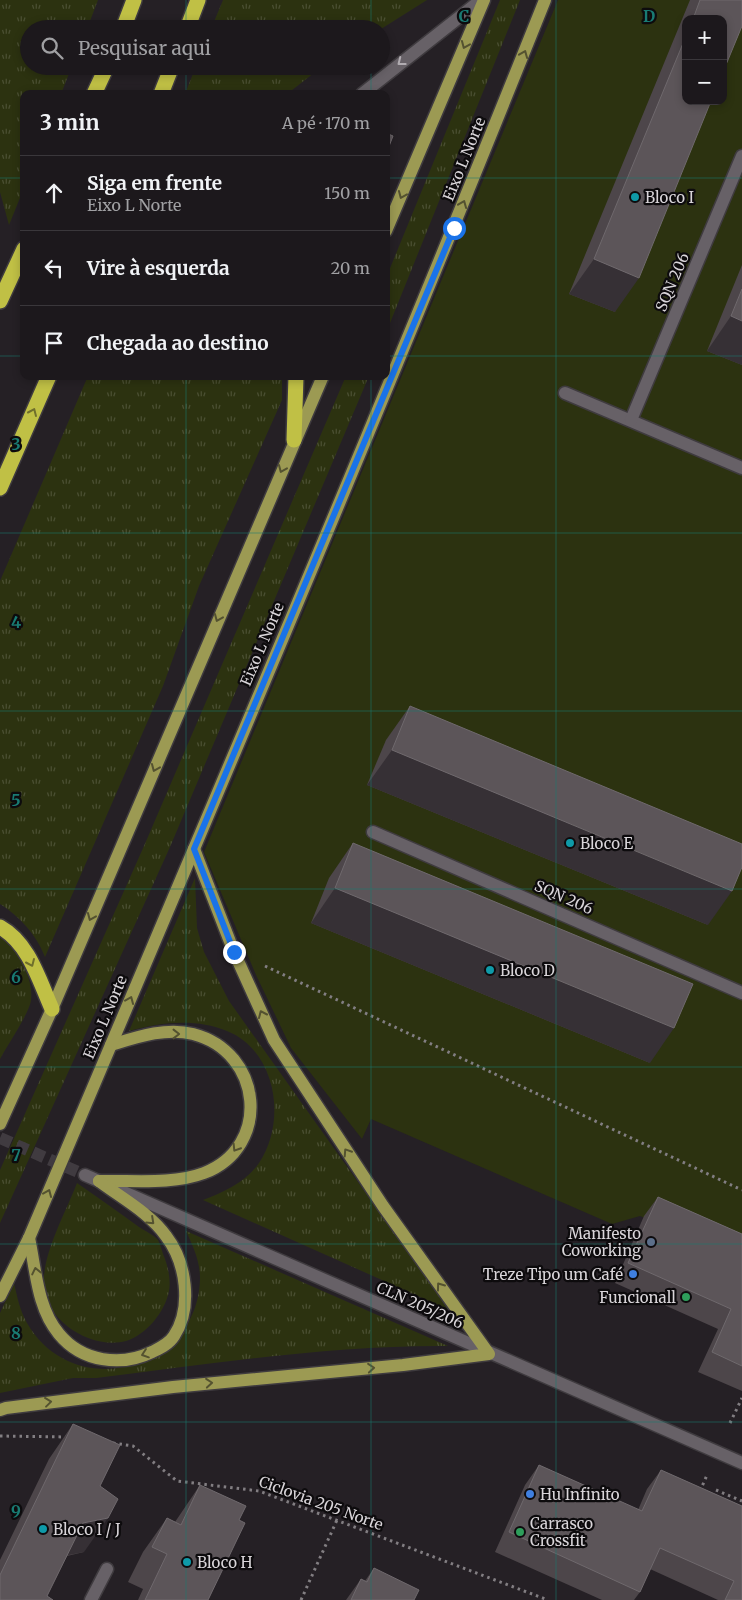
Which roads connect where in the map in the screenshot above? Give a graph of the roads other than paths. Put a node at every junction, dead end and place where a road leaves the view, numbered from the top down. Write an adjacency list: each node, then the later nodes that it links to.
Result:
1 (134, 0): 5 (highway)
2 (198, 0): 6 (highway)
3 (483, 0): 7 (street, one-way to 7); 15 (main road, one-way to 15)
4 (546, 0): 27 (main road, Eixo L Norte, one-way to 4)
5 (126, 20)
6 (190, 20)
7 (390, 72)
8 (103, 75): 11 (highway)
9 (168, 75): 12 (highway)
10 (386, 75): 13 (street, one-way to 13)
11 (96, 90)
12 (163, 90)
13 (367, 90)
14 (742, 156): 22 (street, SQN 206)
15 (390, 221)
16 (20, 257): 17 (highway)
17 (0, 301)
18 (47, 380): 25 (highway, one-way to 18)
19 (296, 380): 23 (highway)
20 (321, 380): 23 (main road)
21 (565, 393): 22 (street)
22 (631, 420): 24 (street)
23 (294, 440): 30 (main road, one-way to 30)
24 (742, 468)
25 (0, 488)
26 (373, 832): 29 (street, SQN 206)
27 (194, 849): 31 (main road, Eixo L Norte, one-way to 27); 37 (main road, one-way to 27)
28 (0, 927): 30 (highway, one-way to 30)
29 (742, 993)
30 (52, 1009): 32 (main road)
31 (111, 1045): 34 (main road, one-way to 34); 35 (main road, Eixo L Norte, one-way to 31)
32 (0, 1124)
33 (85, 1175): 34 (street, CLN 205/206)
34 (98, 1181): 35 (main road, one-way to 35); 37 (street, CLN 205/206)
35 (29, 1238): 36 (main road, Eixo L Norte)
36 (0, 1296)
37 (489, 1354): 38 (main road, one-way to 37); 39 (street, CLN 205/206)
38 (0, 1410)
39 (742, 1463)
40 (107, 1569): 41 (street)
41 (91, 1600)

